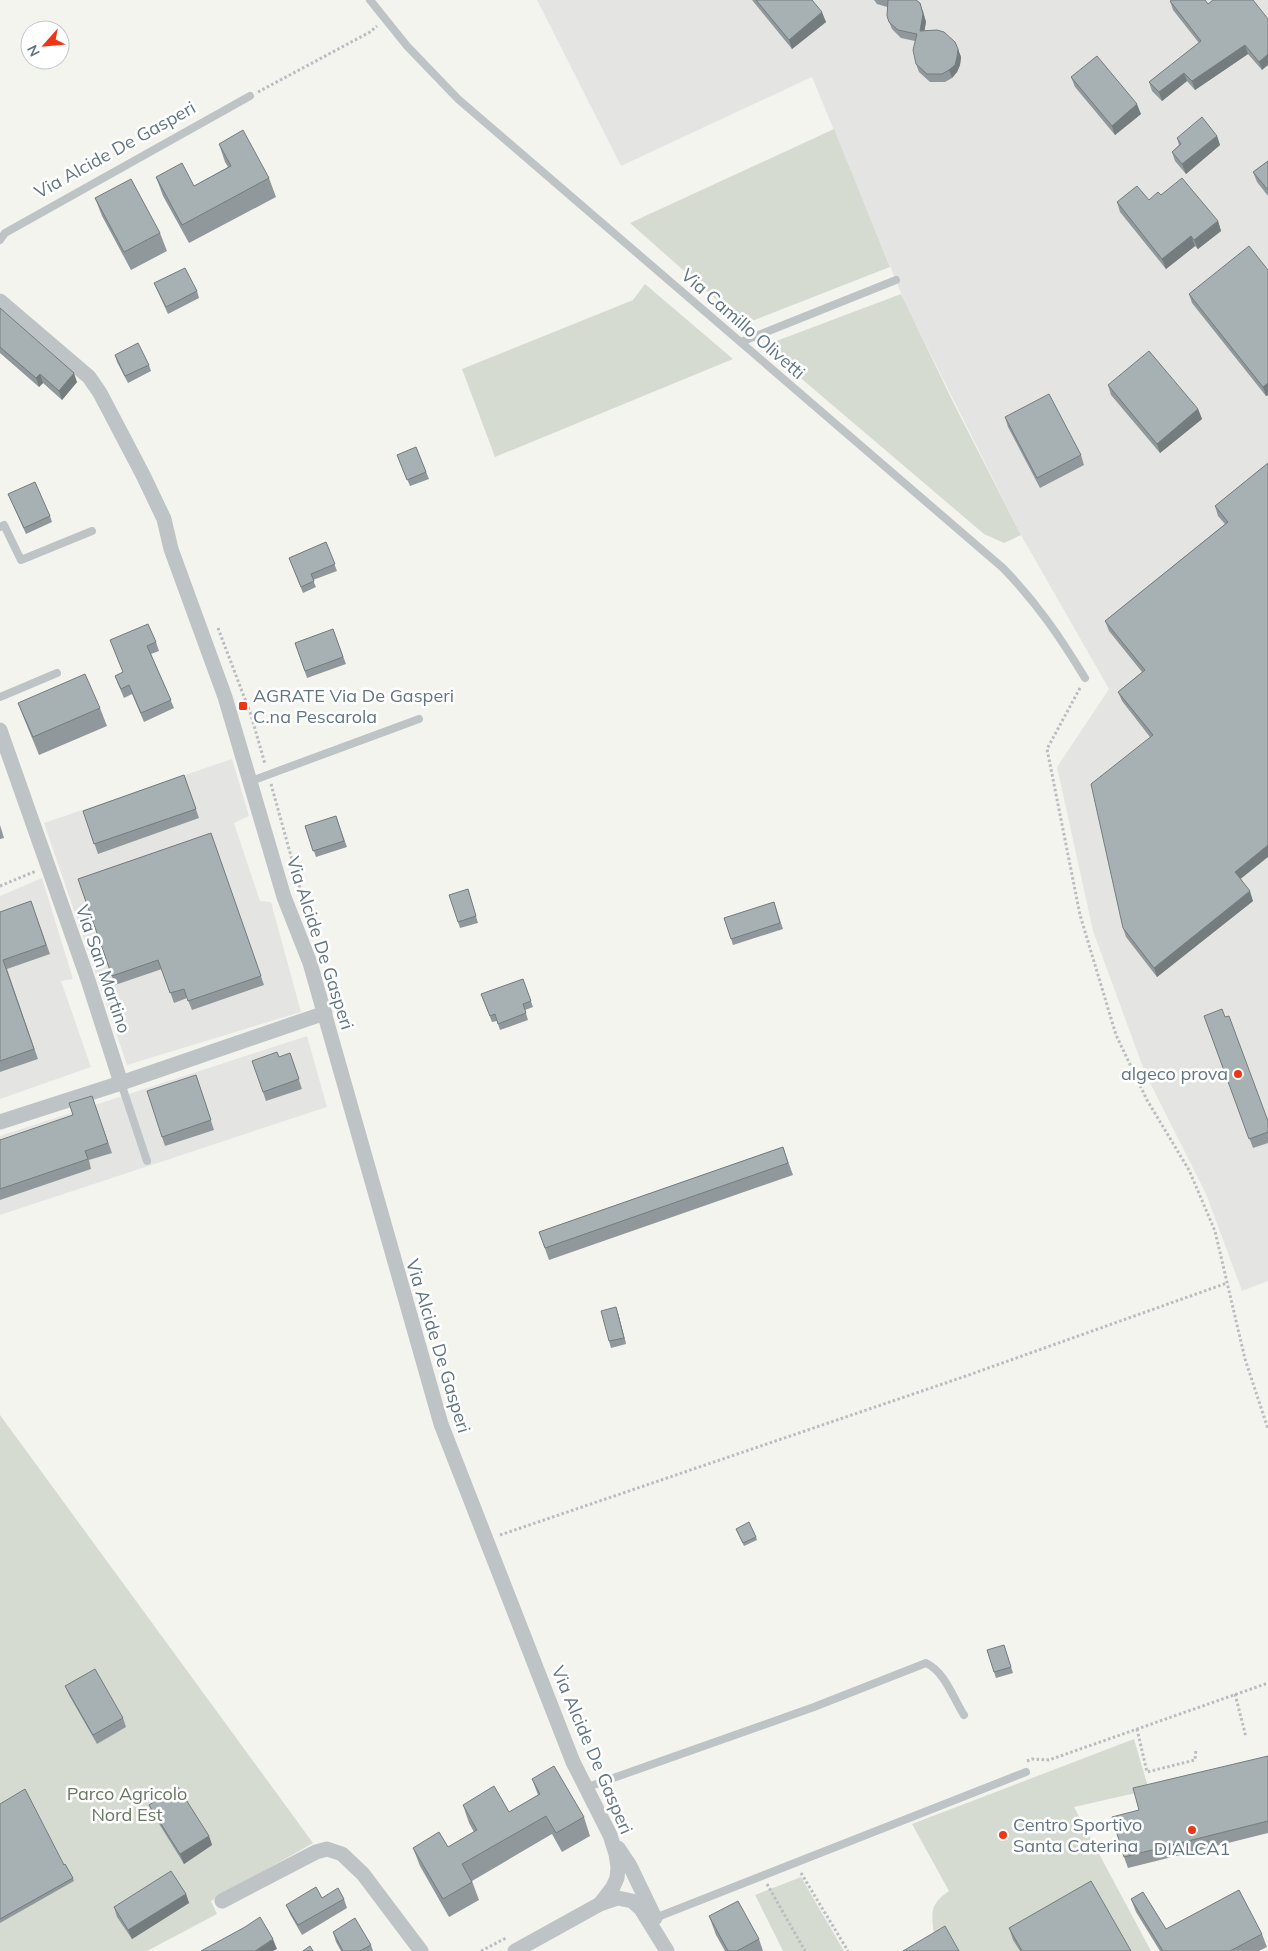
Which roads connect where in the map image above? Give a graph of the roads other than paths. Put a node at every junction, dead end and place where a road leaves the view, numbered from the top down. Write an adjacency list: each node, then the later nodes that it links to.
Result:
1 (370, 0): 6 (lane, Via Camillo Olivetti)
2 (250, 96): 3 (lane, Via Alcide De Gasperi)
3 (0, 240)
4 (896, 280): 6 (lane)
5 (0, 301): 14 (street, Via Alcide De Gasperi)
6 (741, 342): 10 (lane, Via Camillo Olivetti)
7 (0, 527): 8 (lane)
8 (92, 531)
9 (57, 673): 11 (lane)
10 (1086, 678)
11 (0, 697)
12 (419, 719): 14 (lane)
13 (0, 730): 16 (street, Via San Martino)
14 (251, 782): 15 (street, Via Alcide De Gasperi)
15 (325, 1013): 16 (street); 21 (street, Via Alcide De Gasperi)
16 (121, 1084): 17 (street); 18 (lane, Via San Martino)
17 (0, 1122)
18 (147, 1161)
19 (964, 1715): 21 (lane)
20 (1026, 1772): 25 (lane)
21 (585, 1788): 22 (street, Via Alcide De Gasperi)
22 (610, 1835): 24 (street, Via Alcide De Gasperi); 25 (street)
23 (222, 1901): 26 (street)
24 (600, 1904): 27 (street); 28 (street)
25 (655, 1918): 28 (street)
26 (421, 1951)
27 (515, 1951)
28 (669, 1951)

